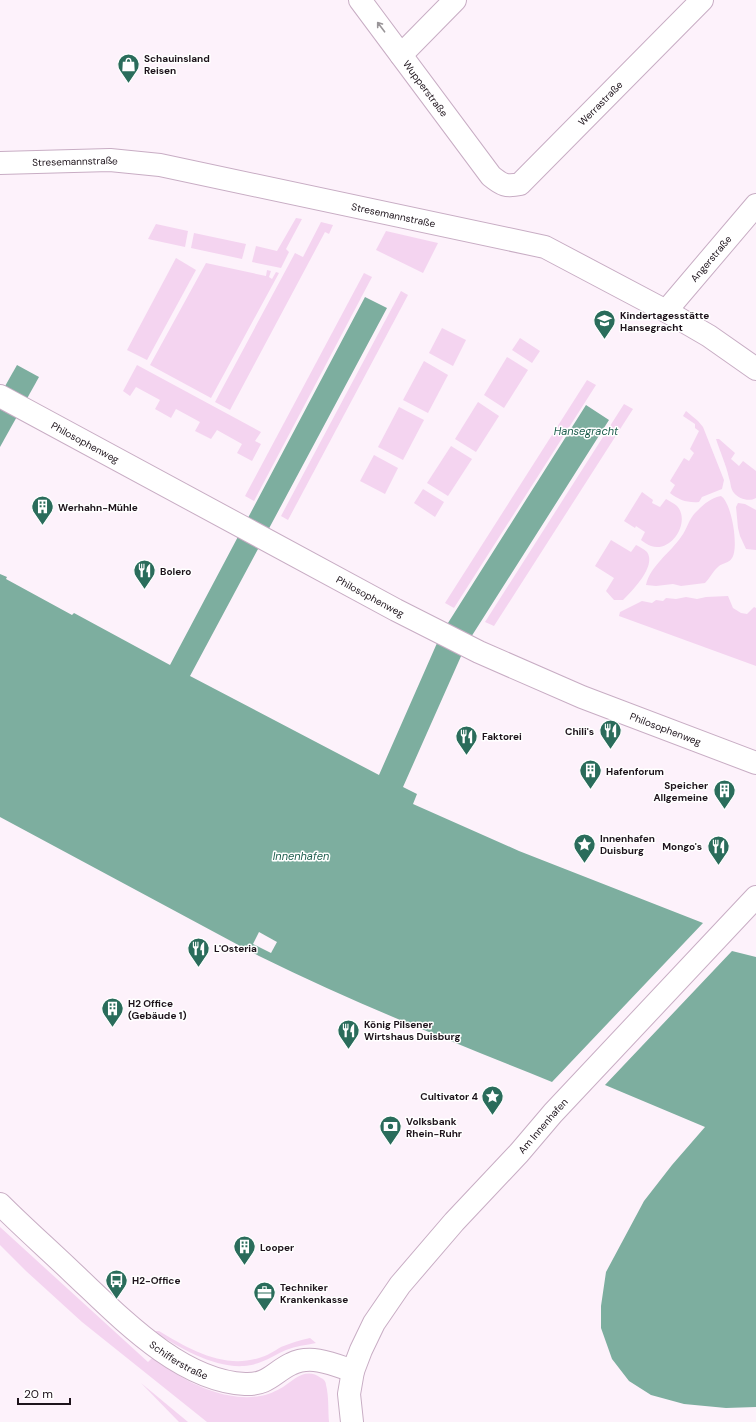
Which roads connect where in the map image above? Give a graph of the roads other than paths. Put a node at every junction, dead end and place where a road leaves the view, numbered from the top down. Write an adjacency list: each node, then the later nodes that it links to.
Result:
1 (360, 0): 4 (street, Wupperstraße, one-way to 1)
2 (455, 0): 4 (street)
3 (702, 0): 6 (street, Werrastraße)
4 (401, 54): 6 (street, Wupperstraße)
5 (0, 163): 8 (street, Stresemannstraße)
6 (491, 176)
7 (756, 205): 8 (street, Angerstraße)
8 (666, 311): 9 (street, Stresemannstraße)
9 (756, 369)
10 (0, 396): 11 (street, Philosophenweg)
11 (756, 763)
12 (753, 901): 14 (street, Am Innenhafen)
13 (0, 1204): 14 (street, Schifferstraße)
14 (352, 1371): 15 (street)
15 (352, 1422)

